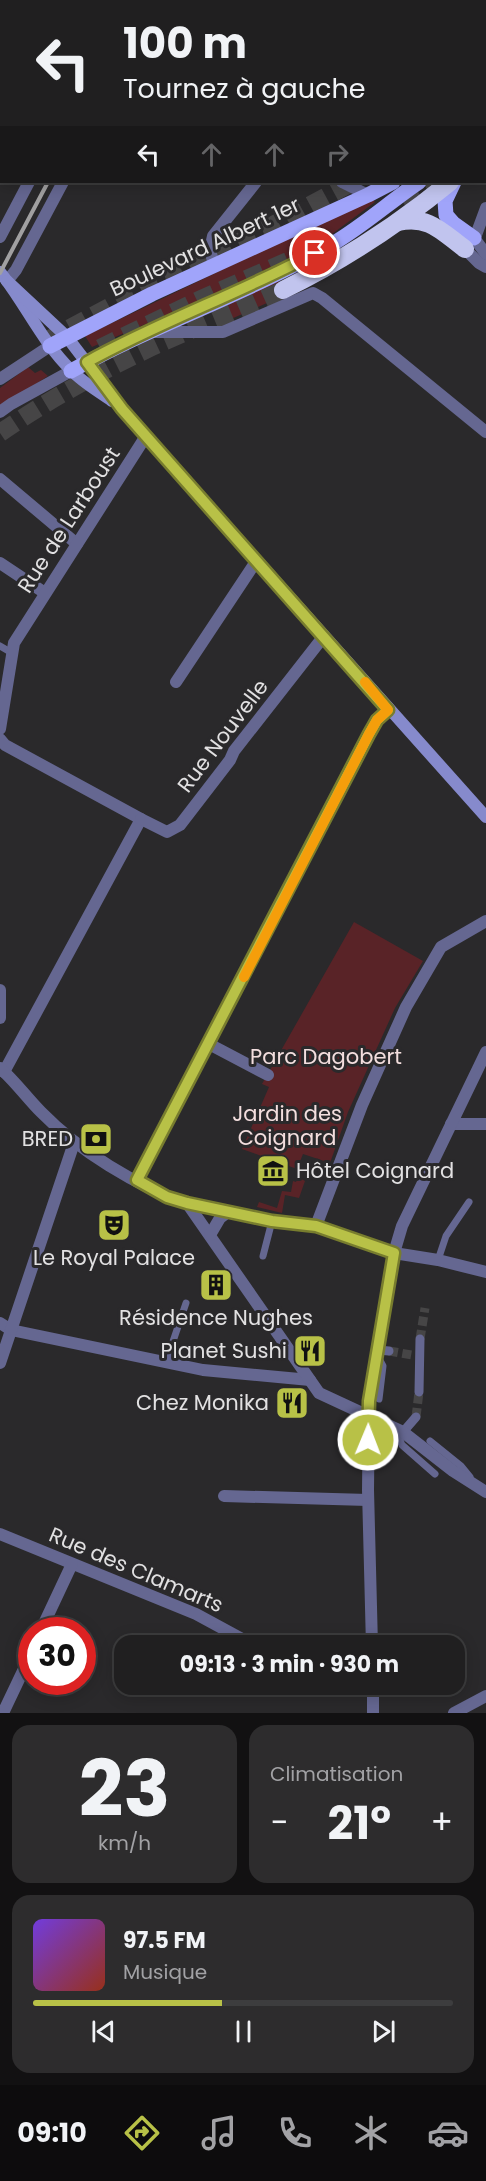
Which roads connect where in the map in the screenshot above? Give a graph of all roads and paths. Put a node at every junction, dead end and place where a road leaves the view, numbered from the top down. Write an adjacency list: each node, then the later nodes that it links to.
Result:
1 (27, 183): 12 (street)
2 (62, 183): 17 (street)
3 (255, 183): 15 (street)
4 (344, 183): 9 (street)
5 (391, 183): 9 (main road, Boulevard Albert 1er)
6 (418, 183): 19 (main road)
7 (451, 183): 11 (highway)
8 (452, 183): 13 (main road)
9 (368, 195): 15 (main road, Boulevard Albert 1er)
10 (486, 208): 13 (street)
11 (394, 223): 13 (highway); 18 (highway)
12 (0, 237)
13 (470, 244): 14 (street); 16 (street)
14 (486, 254)
15 (214, 265): 20 (main road, Boulevard Albert 1er)
16 (486, 267)
17 (4, 276): 20 (main road); 21 (main road)
18 (283, 290)
19 (146, 332): 22 (main road); 27 (street)
20 (68, 337): 21 (main road, Boulevard Albert 1er); 22 (main road)
21 (50, 346): 23 (main road); 24 (street)
22 (87, 362): 23 (main road); 25 (main road)
23 (71, 371): 25 (main road); 26 (street)
24 (0, 379)
25 (122, 409): 28 (main road)
26 (0, 412)
27 (486, 432)
28 (146, 436): 30 (street, Rue de Larboust); 31 (main road)
29 (0, 479): 30 (street)
30 (77, 544): 33 (street, Rue de Larboust)
31 (257, 560): 34 (main road); 37 (street)
32 (0, 563): 33 (street)
33 (45, 593): 36 (street, Rue de Larboust)
34 (324, 636): 38 (main road); 42 (street, Rue Nouvelle)
35 (0, 646): 36 (lane)
36 (12, 653): 39 (street, Rue de Larboust)
37 (176, 682)
38 (388, 710): 41 (main road); 46 (street)
39 (0, 729)
40 (0, 739): 42 (street)
41 (486, 818)
42 (141, 819): 48 (street)
43 (486, 921): 58 (street)
44 (0, 990): 45 (street)
45 (0, 1018)
46 (209, 1044): 49 (street); 53 (street)
47 (486, 1052): 50 (street)
48 (1, 1068): 52 (street)
49 (268, 1075)
50 (451, 1124): 51 (street); 60 (street)
51 (486, 1124)
52 (74, 1143): 53 (street); 65 (street)
53 (137, 1180): 55 (street)
54 (469, 1202): 62 (lane)
55 (187, 1203): 56 (street); 59 (street)
56 (228, 1212): 57 (street); 59 (street)
57 (272, 1221): 58 (street); 61 (lane)
58 (316, 1226): 60 (street)
59 (210, 1234): 70 (street)
60 (394, 1253): 62 (street); 67 (street)
61 (264, 1257)
62 (438, 1260): 63 (street)
63 (486, 1272)
64 (186, 1303): 68 (lane)
65 (5, 1326): 68 (street); 69 (street)
66 (420, 1339): 71 (street)
67 (381, 1352): 72 (lane); 73 (street)
68 (166, 1362): 70 (street)
69 (0, 1363)
70 (310, 1380): 73 (street)
71 (419, 1392)
72 (379, 1399)
73 (368, 1415): 75 (street); 81 (street)
74 (416, 1417): 75 (street)
75 (400, 1430): 77 (lane); 78 (street)
76 (430, 1441): 78 (lane)
77 (435, 1474)
78 (475, 1484): 79 (street)
79 (486, 1492)
80 (224, 1496): 81 (street)
81 (369, 1500): 86 (street)
82 (0, 1534): 83 (street, Rue des Clamarts)
83 (72, 1563): 84 (street); 85 (street, Rue des Clamarts)
84 (48, 1617)
85 (235, 1635)
86 (372, 1635)
87 (18, 1681): 90 (street)
88 (373, 1695): 91 (street)
89 (486, 1696): 92 (street)
90 (3, 1713)
91 (373, 1713)
92 (454, 1713)

